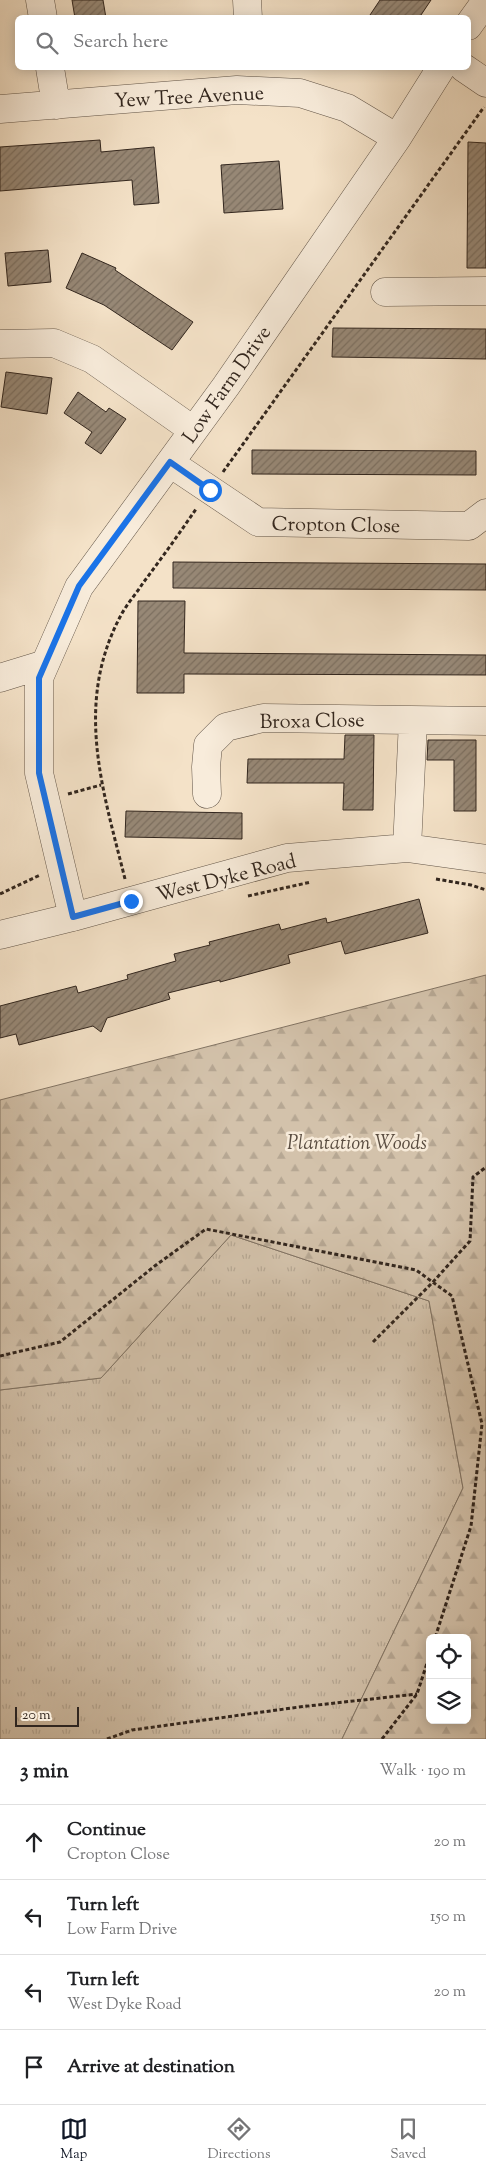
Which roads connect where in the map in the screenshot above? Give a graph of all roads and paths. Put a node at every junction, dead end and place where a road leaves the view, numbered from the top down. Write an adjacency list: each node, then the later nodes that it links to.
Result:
1 (40, 0): 4 (street)
2 (247, 0): 5 (street)
3 (486, 1): 6 (street)
4 (42, 15)
5 (248, 15)
6 (471, 22)
7 (50, 70): 12 (street)
8 (440, 70): 14 (street, Low Farm Drive)
9 (467, 70): 11 (street)
10 (254, 79): 12 (street, Yew Tree Avenue); 14 (street, Yew Tree Avenue)
11 (486, 84)
12 (56, 105): 13 (street, Yew Tree Avenue)
13 (0, 110)
14 (398, 138): 18 (street, Low Farm Drive)
15 (486, 291): 16 (street)
16 (385, 292)
17 (0, 344): 18 (street)
18 (193, 430): 19 (street, Low Farm Drive)
19 (170, 462): 20 (street, Cropton Close); 21 (street, Low Farm Drive)
20 (486, 513)
21 (45, 664): 22 (street); 27 (street, Low Farm Drive)
22 (0, 678)
23 (414, 720): 24 (street, Broxa Close); 26 (street, Broxa Close); 28 (street)
24 (486, 721)
25 (101, 785): 27 (path)
26 (207, 794)
27 (45, 800): 30 (street, Low Farm Drive)
28 (407, 848): 29 (street, West Dyke Road); 36 (street, West Dyke Road)
29 (486, 859)
30 (61, 866): 34 (path); 36 (street, Low Farm Drive)
31 (433, 878): 33 (path)
32 (314, 882): 35 (path)
33 (486, 890)
34 (0, 894)
35 (246, 897)
36 (73, 917): 37 (street, West Dyke Road)
37 (0, 935)
38 (486, 1167): 39 (path)
39 (433, 1282): 40 (path); 41 (path); 42 (path)
40 (373, 1342)
41 (0, 1356)
42 (436, 1634)
43 (426, 1666): 44 (path)
44 (417, 1694): 45 (path); 46 (path)
45 (107, 1739)
46 (382, 1739)

